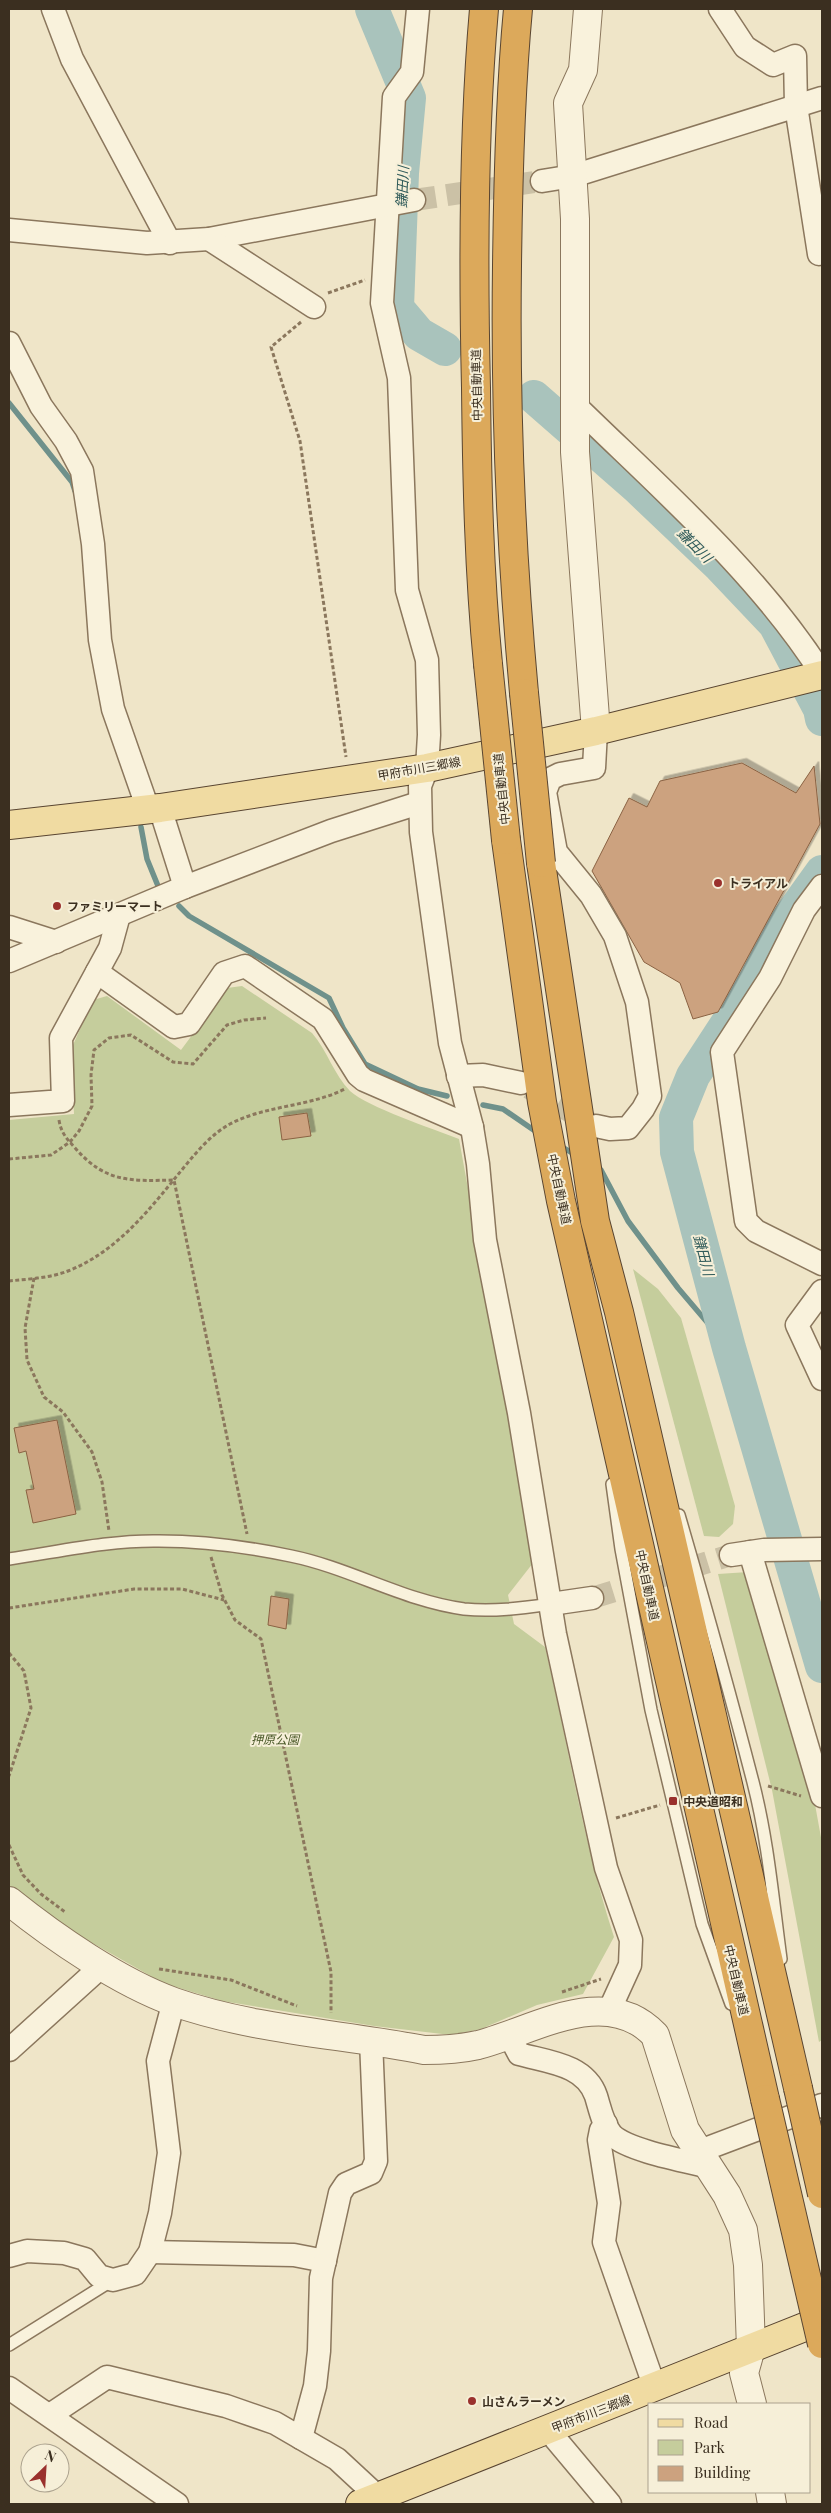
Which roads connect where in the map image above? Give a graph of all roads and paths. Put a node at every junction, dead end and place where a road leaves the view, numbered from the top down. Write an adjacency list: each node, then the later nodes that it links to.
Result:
1 (53, 9): 15 (street)
2 (418, 9): 12 (street)
3 (484, 9): 52 (highway, 中央自動車道, bridge)
4 (518, 9): 42 (highway, bridge)
5 (588, 9): 9 (street)
6 (720, 9): 8 (street)
7 (822, 98): 8 (street)
8 (796, 106): 9 (street); 16 (street)
9 (573, 176): 10 (street); 20 (street)
10 (542, 181)
11 (414, 200): 12 (street)
12 (387, 206): 14 (street); 17 (street)
13 (9, 230): 15 (street)
14 (209, 239): 15 (street); 18 (street)
15 (170, 243)
16 (822, 253)
17 (383, 273): 18 (path); 24 (street)
18 (314, 307): 25 (path)
19 (9, 343): 27 (street)
20 (575, 406): 21 (street); 23 (street)
21 (815, 646): 22 (street)
22 (822, 674): 23 (main road, 甲府市川三郷線)
23 (596, 731): 24 (main road, 甲府市川三郷線); 42 (street)
24 (428, 768): 25 (main road, 甲府市川三郷線); 26 (street)
25 (350, 780): 27 (main road, 甲府市川三郷線)
26 (419, 803): 30 (street); 37 (street)
27 (154, 808): 28 (main road, 甲府市川三郷線); 30 (street)
28 (9, 825)
29 (822, 886): 47 (street)
30 (185, 887): 31 (street)
31 (119, 915): 33 (street); 35 (street)
32 (9, 927): 33 (street)
33 (56, 942): 34 (street)
34 (9, 961)
35 (97, 972): 38 (street); 40 (street)
36 (266, 1018): 44 (path)
37 (458, 1076): 39 (street); 43 (street)
38 (364, 1080): 43 (street); 46 (path)
39 (521, 1083)
40 (54, 1101): 41 (street); 44 (path)
41 (9, 1105)
42 (587, 1125): 51 (highway)
43 (472, 1127): 61 (street)
44 (70, 1142): 45 (path); 46 (path)
45 (9, 1159)
46 (174, 1180): 48 (path); 56 (path)
47 (822, 1264)
48 (34, 1278): 49 (path); 54 (path)
49 (9, 1281)
50 (822, 1291): 53 (street)
51 (619, 1312): 65 (lane); 85 (highway)
52 (589, 1319): 67 (lane); 86 (highway, 中央自動車道)
53 (822, 1379)
54 (111, 1544): 55 (lane); 58 (lane)
55 (208, 1545): 56 (lane); 60 (path)
56 (250, 1549): 61 (lane)
57 (819, 1549): 66 (street)
58 (9, 1559)
59 (592, 1598): 61 (street)
60 (225, 1600): 62 (path); 80 (path)
61 (551, 1604): 68 (street)
62 (9, 1608)
63 (9, 1653): 64 (path)
64 (9, 1776)
65 (753, 1782): 66 (path); 85 (lane)
66 (814, 1796)
67 (673, 1801): 68 (path); 86 (lane)
68 (597, 1824): 74 (street)
69 (9, 1845): 71 (path)
70 (9, 1901): 72 (street)
71 (70, 1916)
72 (103, 1965): 76 (street); 84 (street)
73 (154, 1969): 77 (path)
74 (624, 1981): 75 (path); 79 (street)
75 (553, 1995)
76 (174, 2002): 83 (street); 91 (street)
77 (304, 2009)
78 (322, 2012): 80 (path)
79 (609, 2012): 82 (street); 89 (street)
80 (331, 2014): 81 (path)
81 (339, 2016)
82 (509, 2034): 83 (street); 88 (street)
83 (371, 2040): 93 (street)
84 (9, 2050)
85 (798, 2088): 90 (highway, bridge)
86 (765, 2099): 97 (highway, 中央自動車道, bridge)
87 (822, 2105): 89 (street)
88 (606, 2124): 89 (street); 100 (street)
89 (705, 2159): 98 (street)
90 (822, 2194)
91 (150, 2252): 93 (street); 94 (street)
92 (9, 2256): 94 (street)
93 (325, 2261): 104 (street)
94 (112, 2280): 96 (lane)
95 (822, 2320): 98 (main road, 甲府市川三郷線)
96 (9, 2345)
97 (822, 2345)
98 (751, 2348): 100 (main road, 甲府市川三郷線); 101 (street)
99 (9, 2388): 102 (street)
100 (655, 2388): 103 (main road, 甲府市川三郷線)
101 (752, 2403)
102 (50, 2415): 104 (street); 106 (street)
103 (548, 2430): 105 (main road, 甲府市川三郷線); 107 (street)
104 (301, 2438): 105 (street)
105 (369, 2500)
106 (177, 2504)
107 (610, 2504)

